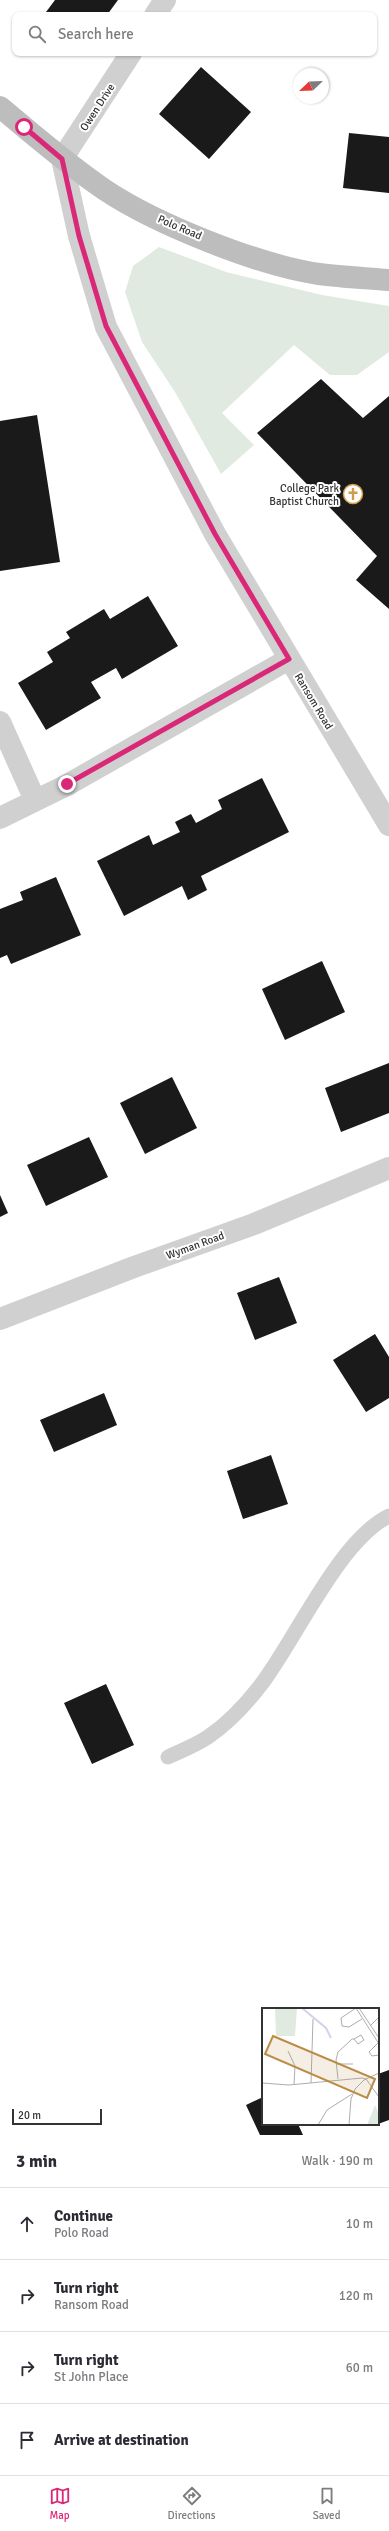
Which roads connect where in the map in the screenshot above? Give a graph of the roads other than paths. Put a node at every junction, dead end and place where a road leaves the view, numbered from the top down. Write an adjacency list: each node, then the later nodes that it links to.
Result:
1 (164, 0): 2 (street)
2 (157, 12)
3 (129, 56): 5 (street, Owen Drive)
4 (0, 107): 5 (main road, Polo Road)
5 (62, 159): 6 (main road, Polo Road); 7 (street, Ransom Road)
6 (389, 280)
7 (289, 659): 9 (street); 11 (street, Ransom Road)
8 (0, 722): 9 (street)
9 (35, 800): 10 (street)
10 (0, 818)
11 (389, 825)
12 (389, 1168): 13 (street, Wyman Road)
13 (0, 1319)
14 (389, 1516): 15 (lane)
15 (168, 1757)

